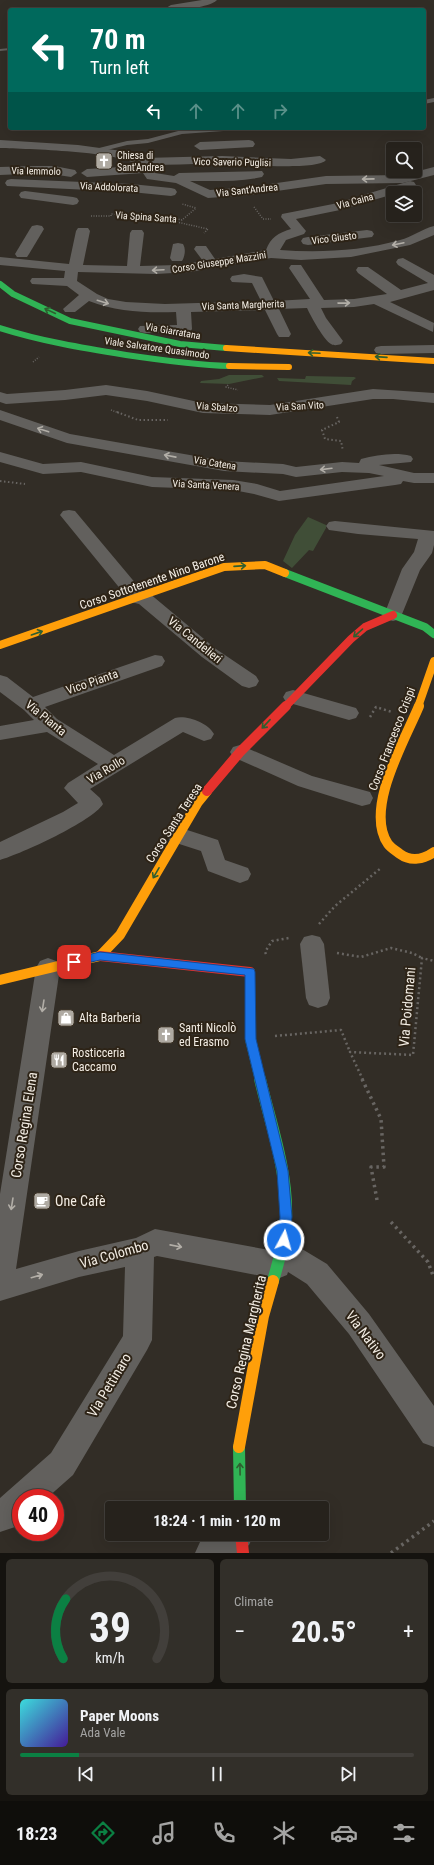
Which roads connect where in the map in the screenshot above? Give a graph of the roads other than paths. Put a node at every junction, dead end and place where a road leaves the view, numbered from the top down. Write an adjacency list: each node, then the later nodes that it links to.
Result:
1 (212, 0): 2 (street)
2 (171, 8)
3 (210, 130): 7 (lane)
4 (0, 144): 7 (street, Via Sant'Andrea)
5 (248, 144): 6 (street)
6 (200, 146)
7 (78, 149): 8 (street, Via Sant'Andrea)
8 (108, 154): 9 (street); 11 (street, Via Sant'Andrea)
9 (24, 155)
10 (320, 160): 11 (street, Vico Saverio Puglisi)
11 (145, 166): 14 (street, Vico Saverio Puglisi); 17 (street, Via Sant'Andrea)
12 (0, 171): 14 (street, Via Iemmolo)
13 (434, 171): 16 (street, Via Sant'Andrea)
14 (71, 173): 21 (street)
15 (258, 174): 17 (street)
16 (422, 174)
17 (160, 177): 23 (street, Via Sant'Andrea)
18 (406, 178): 20 (street, Via Sant'Andrea, one-way to 20)
19 (411, 178): 30 (street, Via Caina)
20 (350, 179): 22 (street); 23 (street, Via Sant'Andrea)
21 (9, 187): 23 (street, Via Addolorata); 24 (street)
22 (333, 192)
23 (208, 194)
24 (73, 201)
25 (38, 229): 36 (street)
26 (434, 230): 35 (street, Corso Giuseppe Mazzini, one-way to 35)
27 (83, 231): 43 (street)
28 (137, 233): 42 (street)
29 (367, 234): 31 (street, Vico Giusto)
30 (301, 237): 31 (street, Vico Giusto); 31 (street); 35 (street)
31 (342, 237)
32 (418, 242): 33 (street)
33 (434, 242)
34 (201, 249): 39 (street)
35 (272, 254): 39 (street, Corso Giuseppe Mazzini)
36 (19, 259): 37 (street, Corso Giuseppe Mazzini); 43 (street, Corso Giuseppe Mazzini)
37 (0, 261)
38 (403, 262): 46 (street)
39 (211, 264): 42 (street, Corso Giuseppe Mazzini, one-way to 42)
40 (296, 268): 52 (street)
41 (363, 270): 49 (street)
42 (133, 271): 43 (street, Corso Giuseppe Mazzini)
43 (72, 273): 45 (street); 50 (street, Via Santa Margherita)
44 (237, 279): 53 (street)
45 (38, 281)
46 (434, 282)
47 (0, 284): 63 (street, Via Giarratana, one-way to 47)
48 (434, 286): 49 (street, Via Santa Margherita)
49 (398, 295): 51 (street, Via Santa Margherita)
50 (86, 296): 54 (street, Via Santa Margherita, one-way to 54); 55 (street)
51 (376, 299): 52 (street, Via Santa Margherita, one-way to 51); 56 (street)
52 (315, 303): 53 (street, Via Santa Margherita); 60 (street)
53 (270, 304): 54 (street, Via Santa Margherita); 59 (street)
54 (183, 307): 57 (street)
55 (70, 309)
56 (433, 328)
57 (145, 329)
58 (3, 331): 65 (street, Viale Salvatore Quasimodo)
59 (284, 334)
60 (336, 341)
61 (434, 349): 62 (street)
62 (381, 350)
63 (434, 362): 64 (street)
64 (378, 367)
65 (302, 368)
66 (0, 397): 67 (street, Via Sbalzo)
67 (434, 398)
68 (0, 415): 72 (street, Via Catena, one-way to 68)
69 (0, 457): 71 (street, Via Santa Venera)
70 (405, 459): 72 (street)
71 (17, 463): 73 (street); 74 (street, Via Santa Venera)
72 (351, 467): 74 (street, Via Catena)
73 (0, 469)
74 (414, 478): 75 (street, Via Catena)
75 (434, 478)
76 (69, 515): 78 (street, Via Candelieri)
77 (335, 526): 79 (street)
78 (140, 598): 79 (street, Corso Sottotenente Nino Barone, one-way to 79); 81 (street, Corso Sottotenente Nino Barone, one-way to 78); 84 (street, Via Candelieri)
79 (393, 615): 80 (street, Corso Sottotenente Nino Barone); 86 (street, Corso Santa Teresa, one-way to 86)
80 (431, 627)
81 (0, 645)
82 (155, 661): 87 (street, Vico Pianta)
83 (434, 661): 97 (street, Corso Francesco Crispi)
84 (249, 681)
85 (1, 684): 87 (street, Via Pianta)
86 (293, 697): 88 (street); 92 (street, Corso Santa Teresa, one-way to 92)
87 (31, 705): 89 (street, Via Pianta)
88 (349, 714)
89 (50, 724): 90 (street); 93 (street, Via Pianta)
90 (0, 733)
91 (204, 734): 93 (street, Via Rollo)
92 (240, 752): 94 (street); 95 (street, Corso Santa Teresa)
93 (114, 765): 96 (street, Via Rollo)
94 (362, 798)
95 (178, 835): 98 (street); 100 (street, Corso Santa Teresa, one-way to 100)
96 (0, 852)
97 (431, 859)
98 (240, 874)
99 (310, 940): 103 (street)
100 (100, 956): 101 (street); 105 (street, Corso Regina Margherita)
101 (48, 968): 102 (street); 106 (street, Corso Regina Elena, one-way to 106)
102 (0, 980)
103 (318, 998)
104 (140, 1250): 105 (street, Via Colombo, one-way to 105); 107 (street, Via Colombo, one-way to 104); 109 (street, Via Pettinaro)
105 (280, 1259): 108 (street, Via Nativo); 110 (street, Corso Regina Margherita, one-way to 105)
106 (0, 1283)
107 (0, 1287)
108 (434, 1432)
109 (34, 1489)
110 (240, 1501)
111 (228, 1541): 113 (street)
112 (242, 1541): 114 (street)
113 (211, 1553)
114 (243, 1553)

